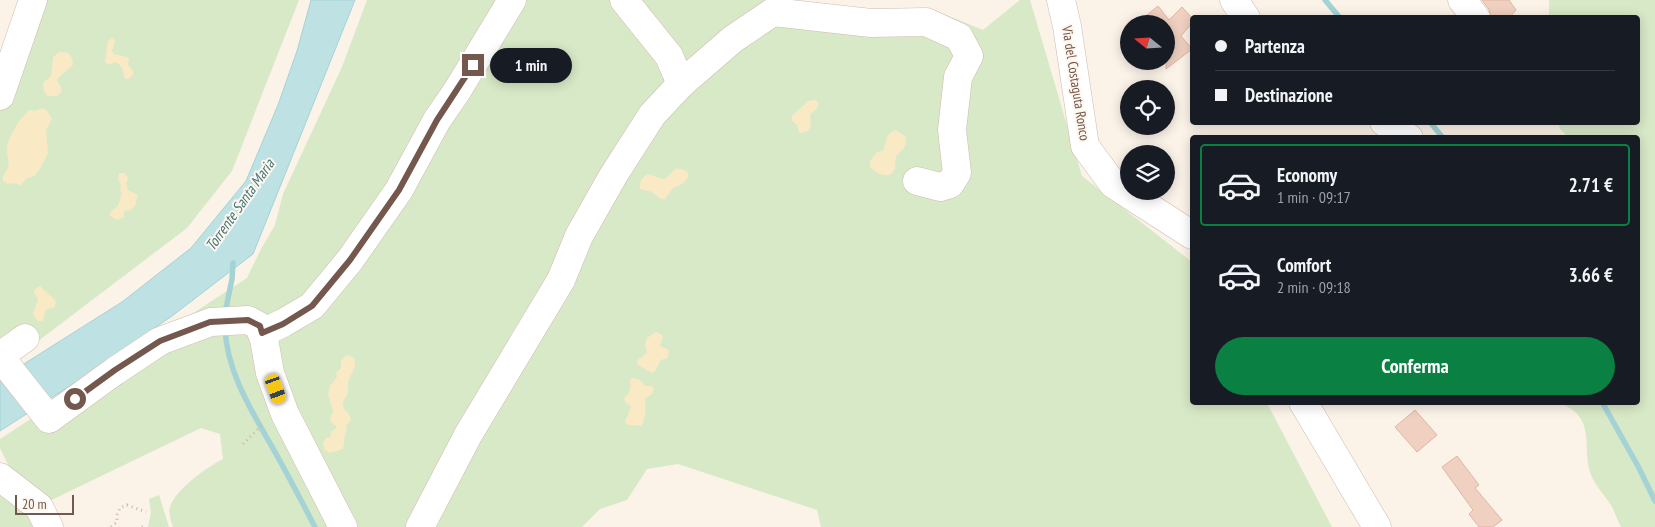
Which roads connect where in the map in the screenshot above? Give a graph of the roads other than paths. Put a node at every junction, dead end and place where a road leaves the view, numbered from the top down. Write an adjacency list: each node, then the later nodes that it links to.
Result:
1 (33, 0): 11 (street)
2 (512, 0): 16 (street)
3 (624, 0): 10 (street)
4 (1061, 0): 15 (street, Via del Costaguta Ronco)
5 (1234, 0): 8 (street)
6 (1462, 0): 9 (street)
7 (767, 6): 10 (street); 14 (street)
8 (1244, 15)
9 (1474, 15)
10 (681, 84): 23 (street)
11 (0, 96)
12 (1389, 125): 13 (street)
13 (1404, 135)
14 (917, 181)
15 (1190, 234)
16 (262, 333): 18 (street); 22 (street)
17 (25, 338): 18 (street)
18 (2, 359)
19 (1305, 405): 24 (street)
20 (0, 477): 21 (street)
21 (49, 527)
22 (343, 527)
23 (420, 527)
24 (1377, 527)

